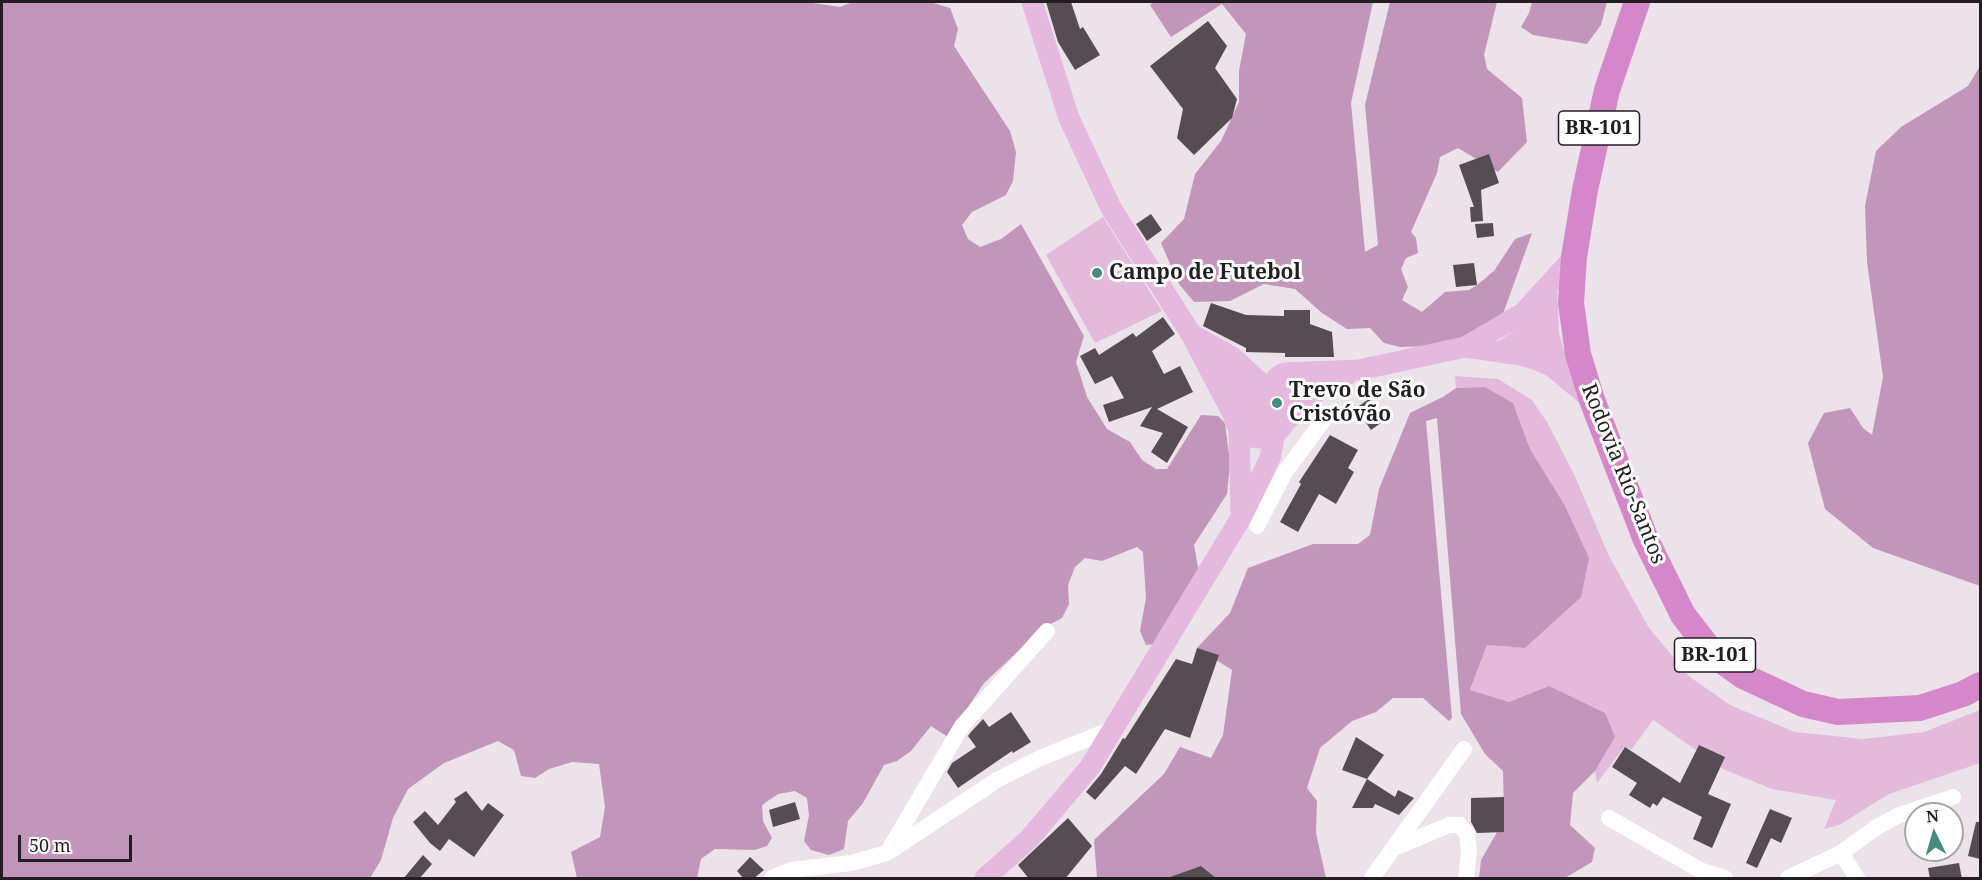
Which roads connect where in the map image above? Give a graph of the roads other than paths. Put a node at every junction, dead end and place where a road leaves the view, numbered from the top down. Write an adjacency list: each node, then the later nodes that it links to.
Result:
1 (1032, 2): 4 (main road)
2 (1637, 2): 3 (highway, Rodovia Rio-Santos / BR-101)
3 (1574, 257): 5 (main road); 8 (highway, Rodovia Rio-Santos / BR-101)
4 (1191, 334): 7 (main road); 10 (main road)
5 (1465, 347): 6 (main road); 8 (main road)
6 (1359, 370): 7 (main road); 11 (main road)
7 (1268, 386): 10 (main road); 11 (main road)
8 (1592, 400): 15 (highway, Rodovia Rio-Santos / BR-101)
9 (1328, 414): 12 (street)
10 (1236, 421): 11 (main road); 13 (main road)
11 (1279, 428): 12 (main road)
12 (1277, 465): 13 (main road)
13 (1249, 521): 16 (main road)
14 (1047, 631): 21 (street)
15 (1980, 685)
16 (1115, 728): 21 (street); 24 (main road)
17 (1464, 749): 20 (street)
18 (1953, 797): 22 (street)
19 (1609, 818): 27 (street)
20 (1395, 848): 25 (street); 26 (street)
21 (887, 853): 23 (street)
22 (1841, 853): 28 (street); 29 (street)
23 (772, 879)
24 (985, 879)
25 (1372, 879)
26 (1466, 879)
27 (1725, 879)
28 (1788, 879)
29 (1857, 879)

